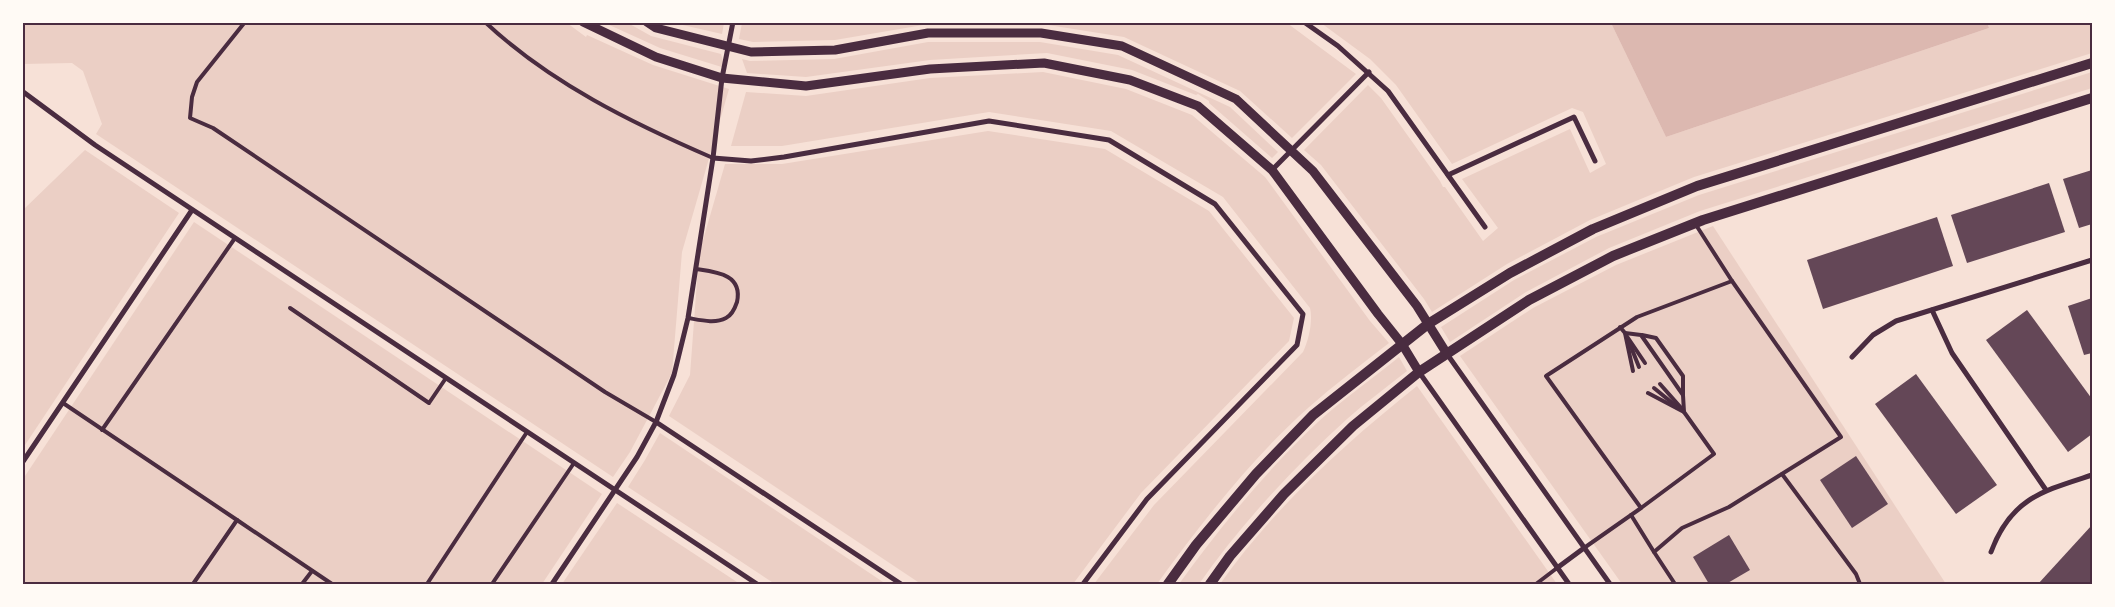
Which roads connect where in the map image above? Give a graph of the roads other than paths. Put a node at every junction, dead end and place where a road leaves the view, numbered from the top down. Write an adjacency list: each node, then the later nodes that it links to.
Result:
1 (245, 22): 46 (lane)
2 (485, 22): 14 (lane)
3 (583, 22): 10 (street)
4 (647, 22): 7 (street)
5 (733, 22): 7 (street)
6 (1304, 22): 9 (street)
7 (728, 46): 10 (street); 13 (street)
8 (2092, 63): 28 (main road)
9 (1369, 72): 13 (street); 17 (street)
10 (722, 78): 14 (street); 16 (street)
11 (22, 91): 18 (street)
12 (2092, 98): 19 (main road)
13 (1291, 151): 16 (street); 28 (street)
14 (713, 158): 23 (street); 71 (street)
15 (1595, 161): 17 (street)
16 (1272, 170): 32 (street)
17 (1448, 175): 20 (street)
18 (192, 210): 21 (street); 44 (street)
19 (1695, 223): 24 (lane); 33 (main road)
20 (1486, 227)
21 (235, 238): 39 (street); 47 (lane)
22 (2092, 260): 26 (street)
23 (696, 269): 27 (street); 27 (lane)
24 (1732, 280): 29 (lane); 51 (lane)
25 (290, 308): 39 (lane)
26 (1932, 310): 34 (street); 54 (street)
27 (688, 318): 46 (street)
28 (1428, 324): 32 (main road); 33 (street)
29 (1620, 327): 30 (lane); 55 (lane)
30 (1625, 333): 31 (lane); 35 (lane); 36 (lane); 37 (lane)
31 (1641, 335): 43 (lane); 43 (lane)
32 (1402, 344): 38 (street); 72 (main road)
33 (1447, 354): 38 (main road); 58 (street)
34 (1852, 357)
35 (1645, 363)
36 (1639, 367)
37 (1633, 371)
38 (1419, 372): 61 (street); 73 (main road)
39 (446, 378): 48 (street)
40 (1660, 384): 45 (lane)
41 (1654, 388): 45 (lane)
42 (1648, 393): 45 (lane)
43 (1683, 396): 45 (lane)
44 (62, 403): 47 (lane); 50 (street)
45 (1684, 412): 55 (lane)
46 (656, 422): 53 (street); 70 (street)
47 (102, 430): 57 (lane)
48 (527, 432): 49 (street); 66 (lane)
49 (574, 463): 53 (street); 67 (lane)
50 (22, 464)
51 (1782, 474): 59 (lane); 78 (lane)
52 (2092, 475): 54 (street)
53 (615, 490): 68 (street); 69 (street)
54 (2046, 490): 60 (street)
55 (1641, 508): 56 (lane)
56 (1631, 516): 58 (lane); 59 (lane)
57 (237, 520): 62 (lane); 63 (lane)
58 (1584, 548): 61 (street); 76 (street)
59 (1654, 552): 77 (lane)
60 (1991, 552)
61 (1557, 568): 74 (lane); 75 (street)
62 (312, 571): 64 (lane); 65 (lane)
63 (193, 584)
64 (302, 584)
65 (332, 584)
66 (427, 584)
67 (492, 584)
68 (552, 584)
69 (757, 584)
70 (902, 584)
71 (1083, 584)
72 (1168, 584)
73 (1210, 584)
74 (1536, 584)
75 (1569, 584)
76 (1610, 584)
77 (1675, 584)
78 (1860, 584)

